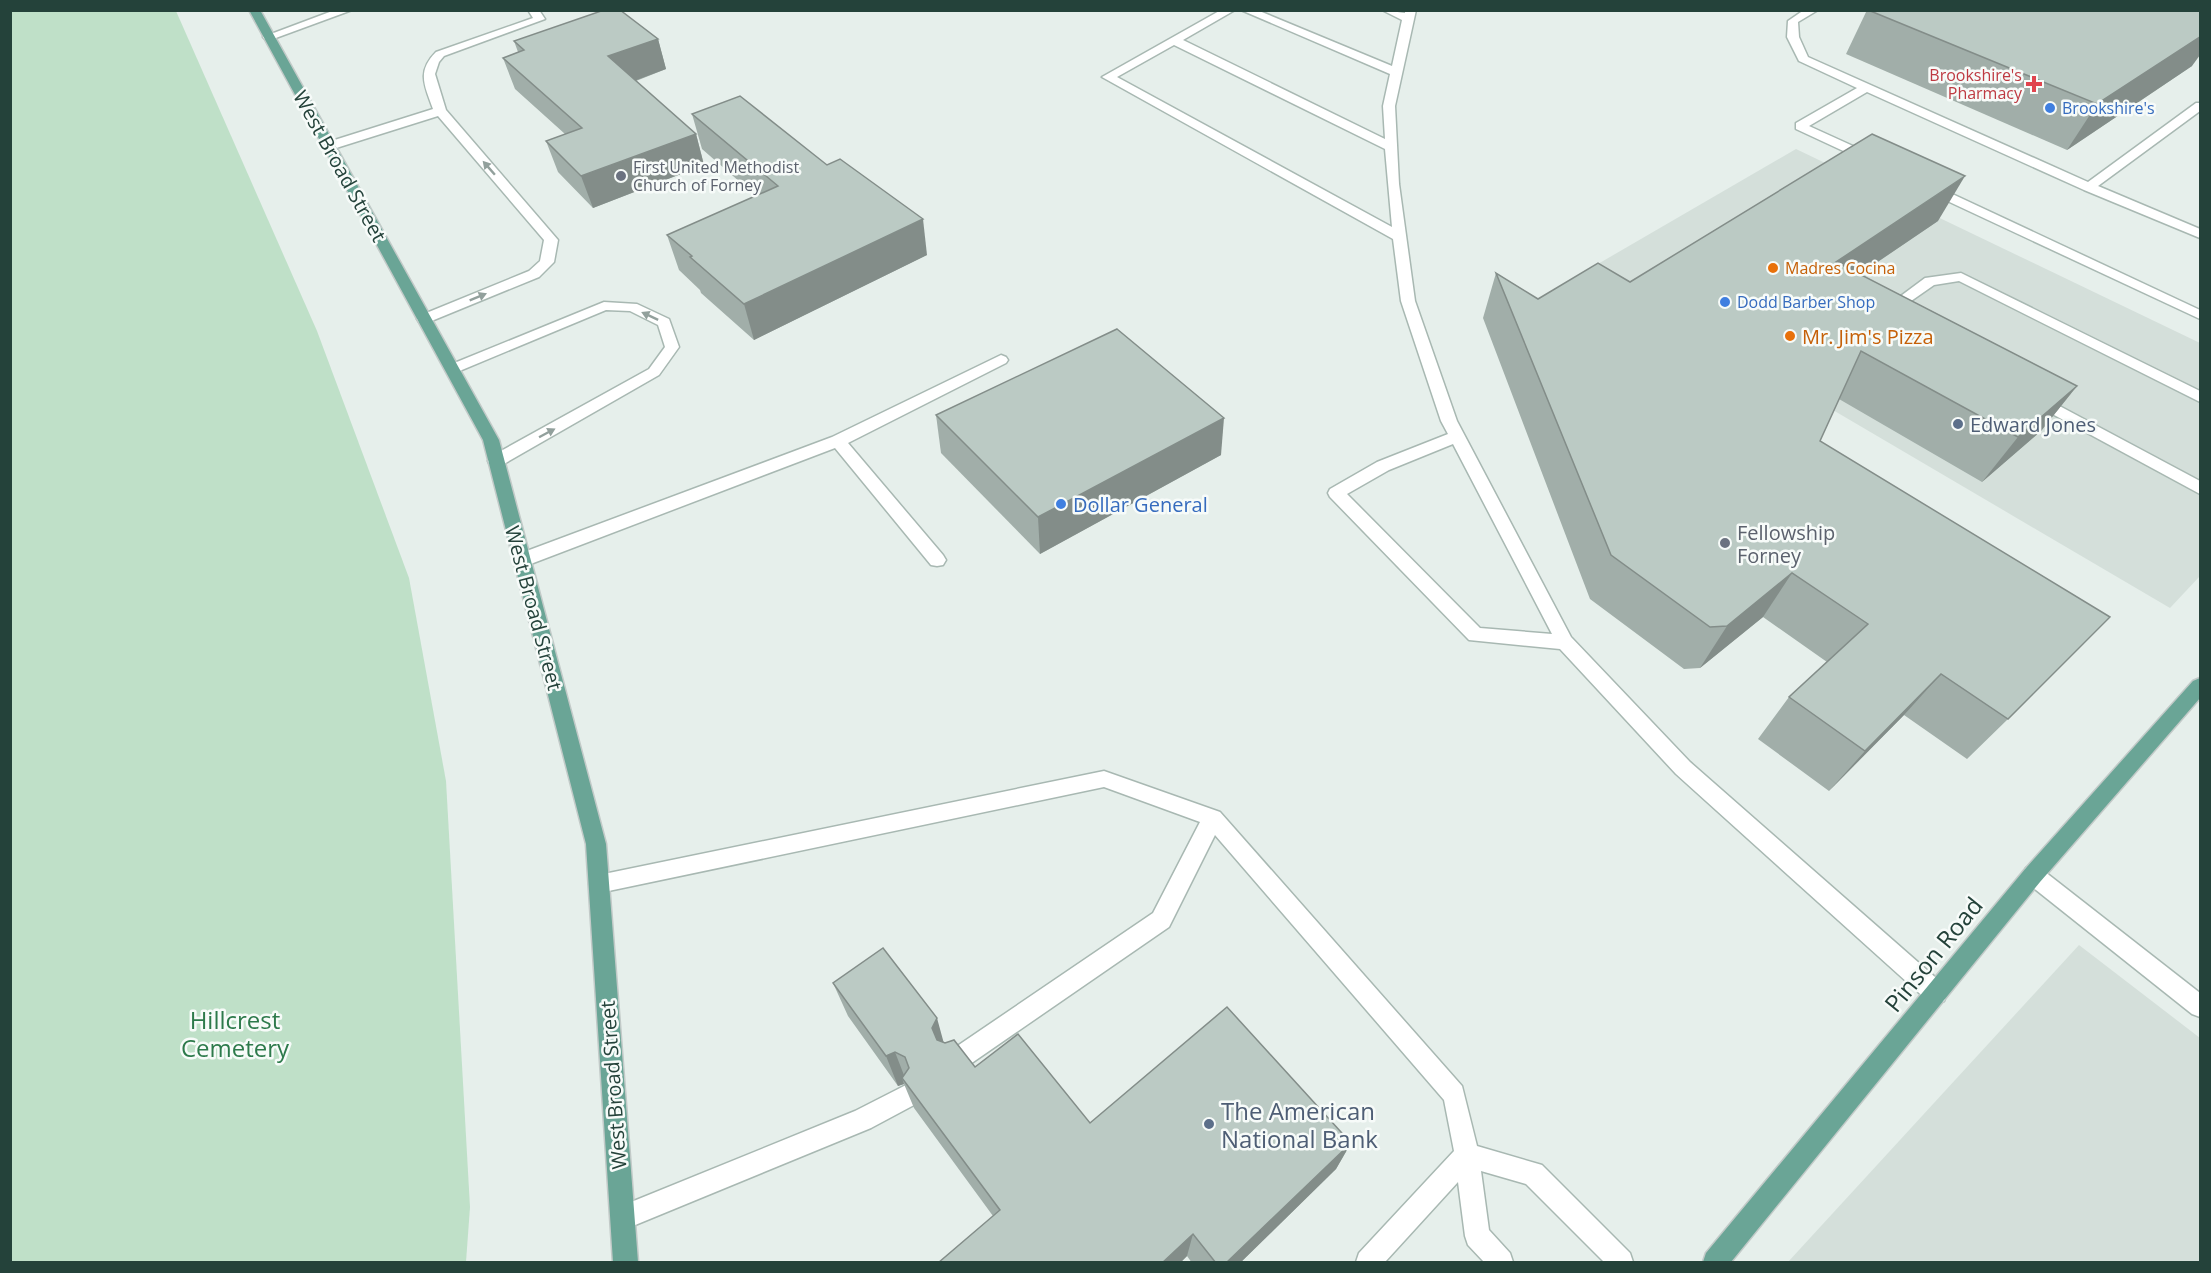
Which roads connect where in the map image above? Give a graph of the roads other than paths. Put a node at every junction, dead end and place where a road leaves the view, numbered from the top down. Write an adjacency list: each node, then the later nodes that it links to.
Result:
1 (254, 10): 9 (main road, West Broad Street)
2 (347, 10): 9 (street)
3 (533, 10): 14 (street)
4 (1230, 10): 10 (street)
5 (1246, 10): 11 (street)
6 (1387, 10): 8 (street)
7 (1813, 10): 12 (street)
8 (1410, 14): 11 (street)
9 (269, 37): 15 (main road, West Broad Street)
10 (1175, 41): 16 (street); 21 (street)
11 (1396, 72): 16 (street)
12 (1867, 87): 17 (street); 19 (street)
13 (2200, 106): 19 (street)
14 (440, 111): 15 (street); 23 (street, one-way to 14)
15 (329, 146): 23 (main road, West Broad Street)
16 (1391, 147): 21 (street)
17 (1887, 167)
18 (1919, 182): 22 (street)
19 (2089, 187): 20 (street)
20 (2200, 234)
21 (1400, 237): 29 (street)
22 (2200, 315)
23 (424, 319): 26 (main road, West Broad Street)
24 (1907, 325): 28 (street)
25 (1002, 360): 30 (street)
26 (452, 369): 31 (main road, West Broad Street); 31 (street, one-way to 26)
27 (2027, 394): 32 (street)
28 (2200, 397)
29 (1457, 436): 35 (street); 35 (street)
30 (838, 441): 33 (street); 34 (street)
31 (496, 461): 33 (main road, West Broad Street)
32 (2200, 488)
33 (522, 560): 39 (main road, West Broad Street)
34 (937, 560)
35 (1565, 642): 40 (street)
36 (2200, 686): 38 (main road, Pinson Road)
37 (1213, 818): 39 (street); 42 (street); 44 (street)
38 (2033, 875): 40 (main road, Pinson Road); 41 (street)
39 (599, 884): 45 (main road, West Broad Street)
40 (1936, 993): 50 (main road, Pinson Road)
41 (2200, 1006)
42 (955, 1061)
43 (906, 1097): 45 (street)
44 (1467, 1155): 47 (street); 48 (street); 49 (street)
45 (623, 1218): 46 (main road, West Broad Street)
46 (626, 1263)
47 (1368, 1263)
48 (1502, 1263)
49 (1622, 1263)
50 (1715, 1263)

